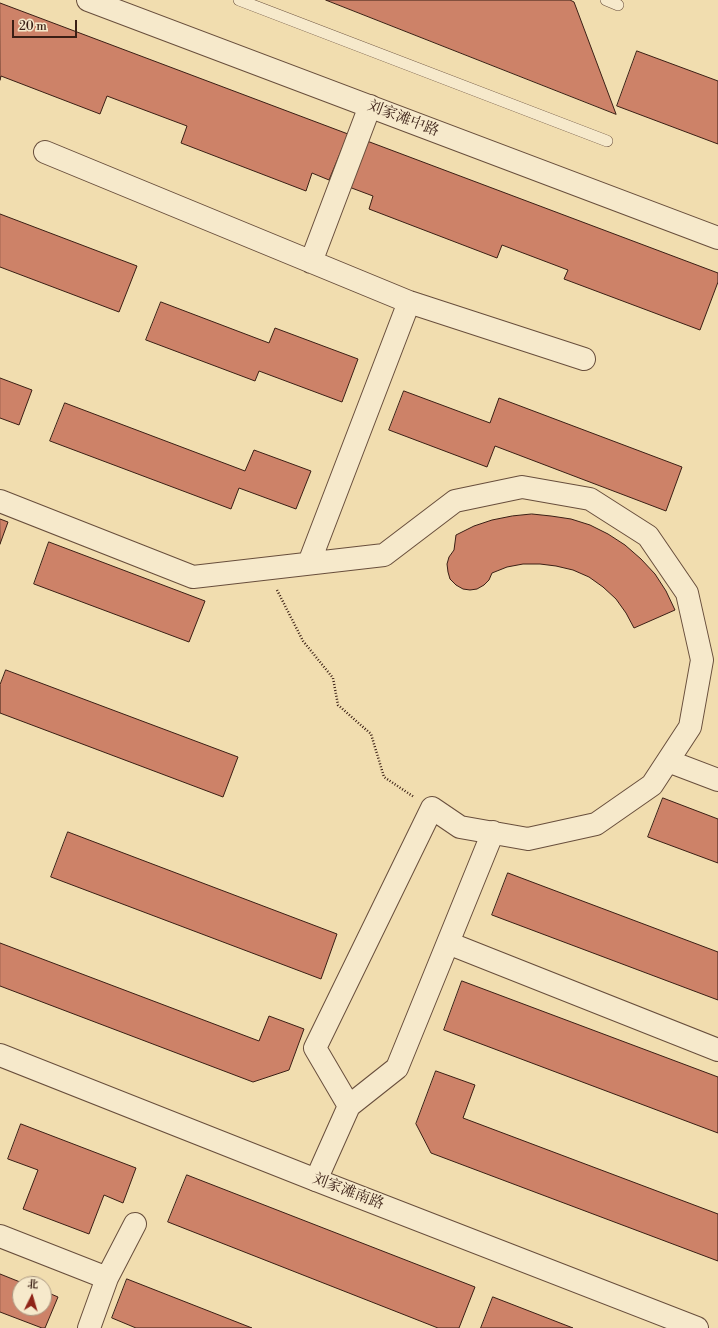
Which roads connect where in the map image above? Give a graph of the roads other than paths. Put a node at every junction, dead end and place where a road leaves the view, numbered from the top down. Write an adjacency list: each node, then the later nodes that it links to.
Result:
1 (88, 0): 5 (street, 刘家滩中路)
2 (239, 0): 6 (lane)
3 (606, 0): 4 (lane)
4 (618, 5)
5 (370, 106): 8 (street, 刘家滩中路); 9 (street)
6 (607, 141)
7 (45, 152): 9 (street)
8 (718, 238)
9 (311, 262): 10 (street)
10 (409, 302): 11 (street); 13 (street)
11 (584, 359)
12 (0, 501): 13 (street)
13 (309, 563): 14 (street)
14 (708, 646): 15 (street)
15 (668, 761): 16 (street); 17 (street)
16 (718, 780)
17 (494, 832): 18 (street); 21 (street)
18 (448, 943): 19 (street); 21 (street)
19 (718, 1050)
20 (0, 1055): 22 (street, 刘家滩南路)
21 (349, 1106): 22 (street)
22 (316, 1180): 27 (street, 刘家滩南路)
23 (135, 1224): 25 (street)
24 (0, 1236): 25 (street)
25 (107, 1278): 26 (street)
26 (89, 1328)
27 (697, 1328)

